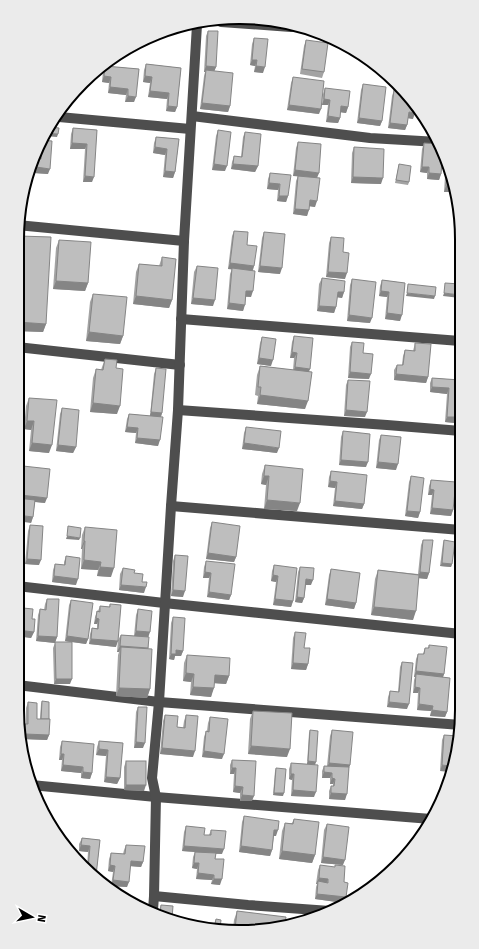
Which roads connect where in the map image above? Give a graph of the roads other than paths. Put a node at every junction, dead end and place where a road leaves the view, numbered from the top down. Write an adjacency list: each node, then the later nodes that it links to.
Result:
1 (249, 24): 2 (street)
2 (259, 25)
3 (196, 28): 4 (street)
4 (192, 116): 6 (street); 7 (street)
5 (62, 117): 6 (street)
6 (190, 129): 9 (street)
7 (432, 142)
8 (24, 226): 9 (street)
9 (184, 242): 10 (street)
10 (182, 319): 11 (street); 13 (street)
11 (455, 341)
12 (24, 348): 13 (street)
13 (180, 365): 14 (street)
14 (178, 410): 15 (street); 16 (street)
15 (455, 431)
16 (171, 506): 17 (street); 19 (street)
17 (455, 530)
18 (24, 587): 19 (street)
19 (164, 603): 20 (street); 22 (street)
20 (455, 633)
21 (24, 687): 22 (street)
22 (158, 702): 23 (street); 25 (street)
23 (455, 725)
24 (38, 786): 25 (street)
25 (156, 797): 26 (street); 27 (street)
26 (425, 819)
27 (154, 896): 28 (street); 29 (street)
28 (152, 907)
29 (317, 911)

